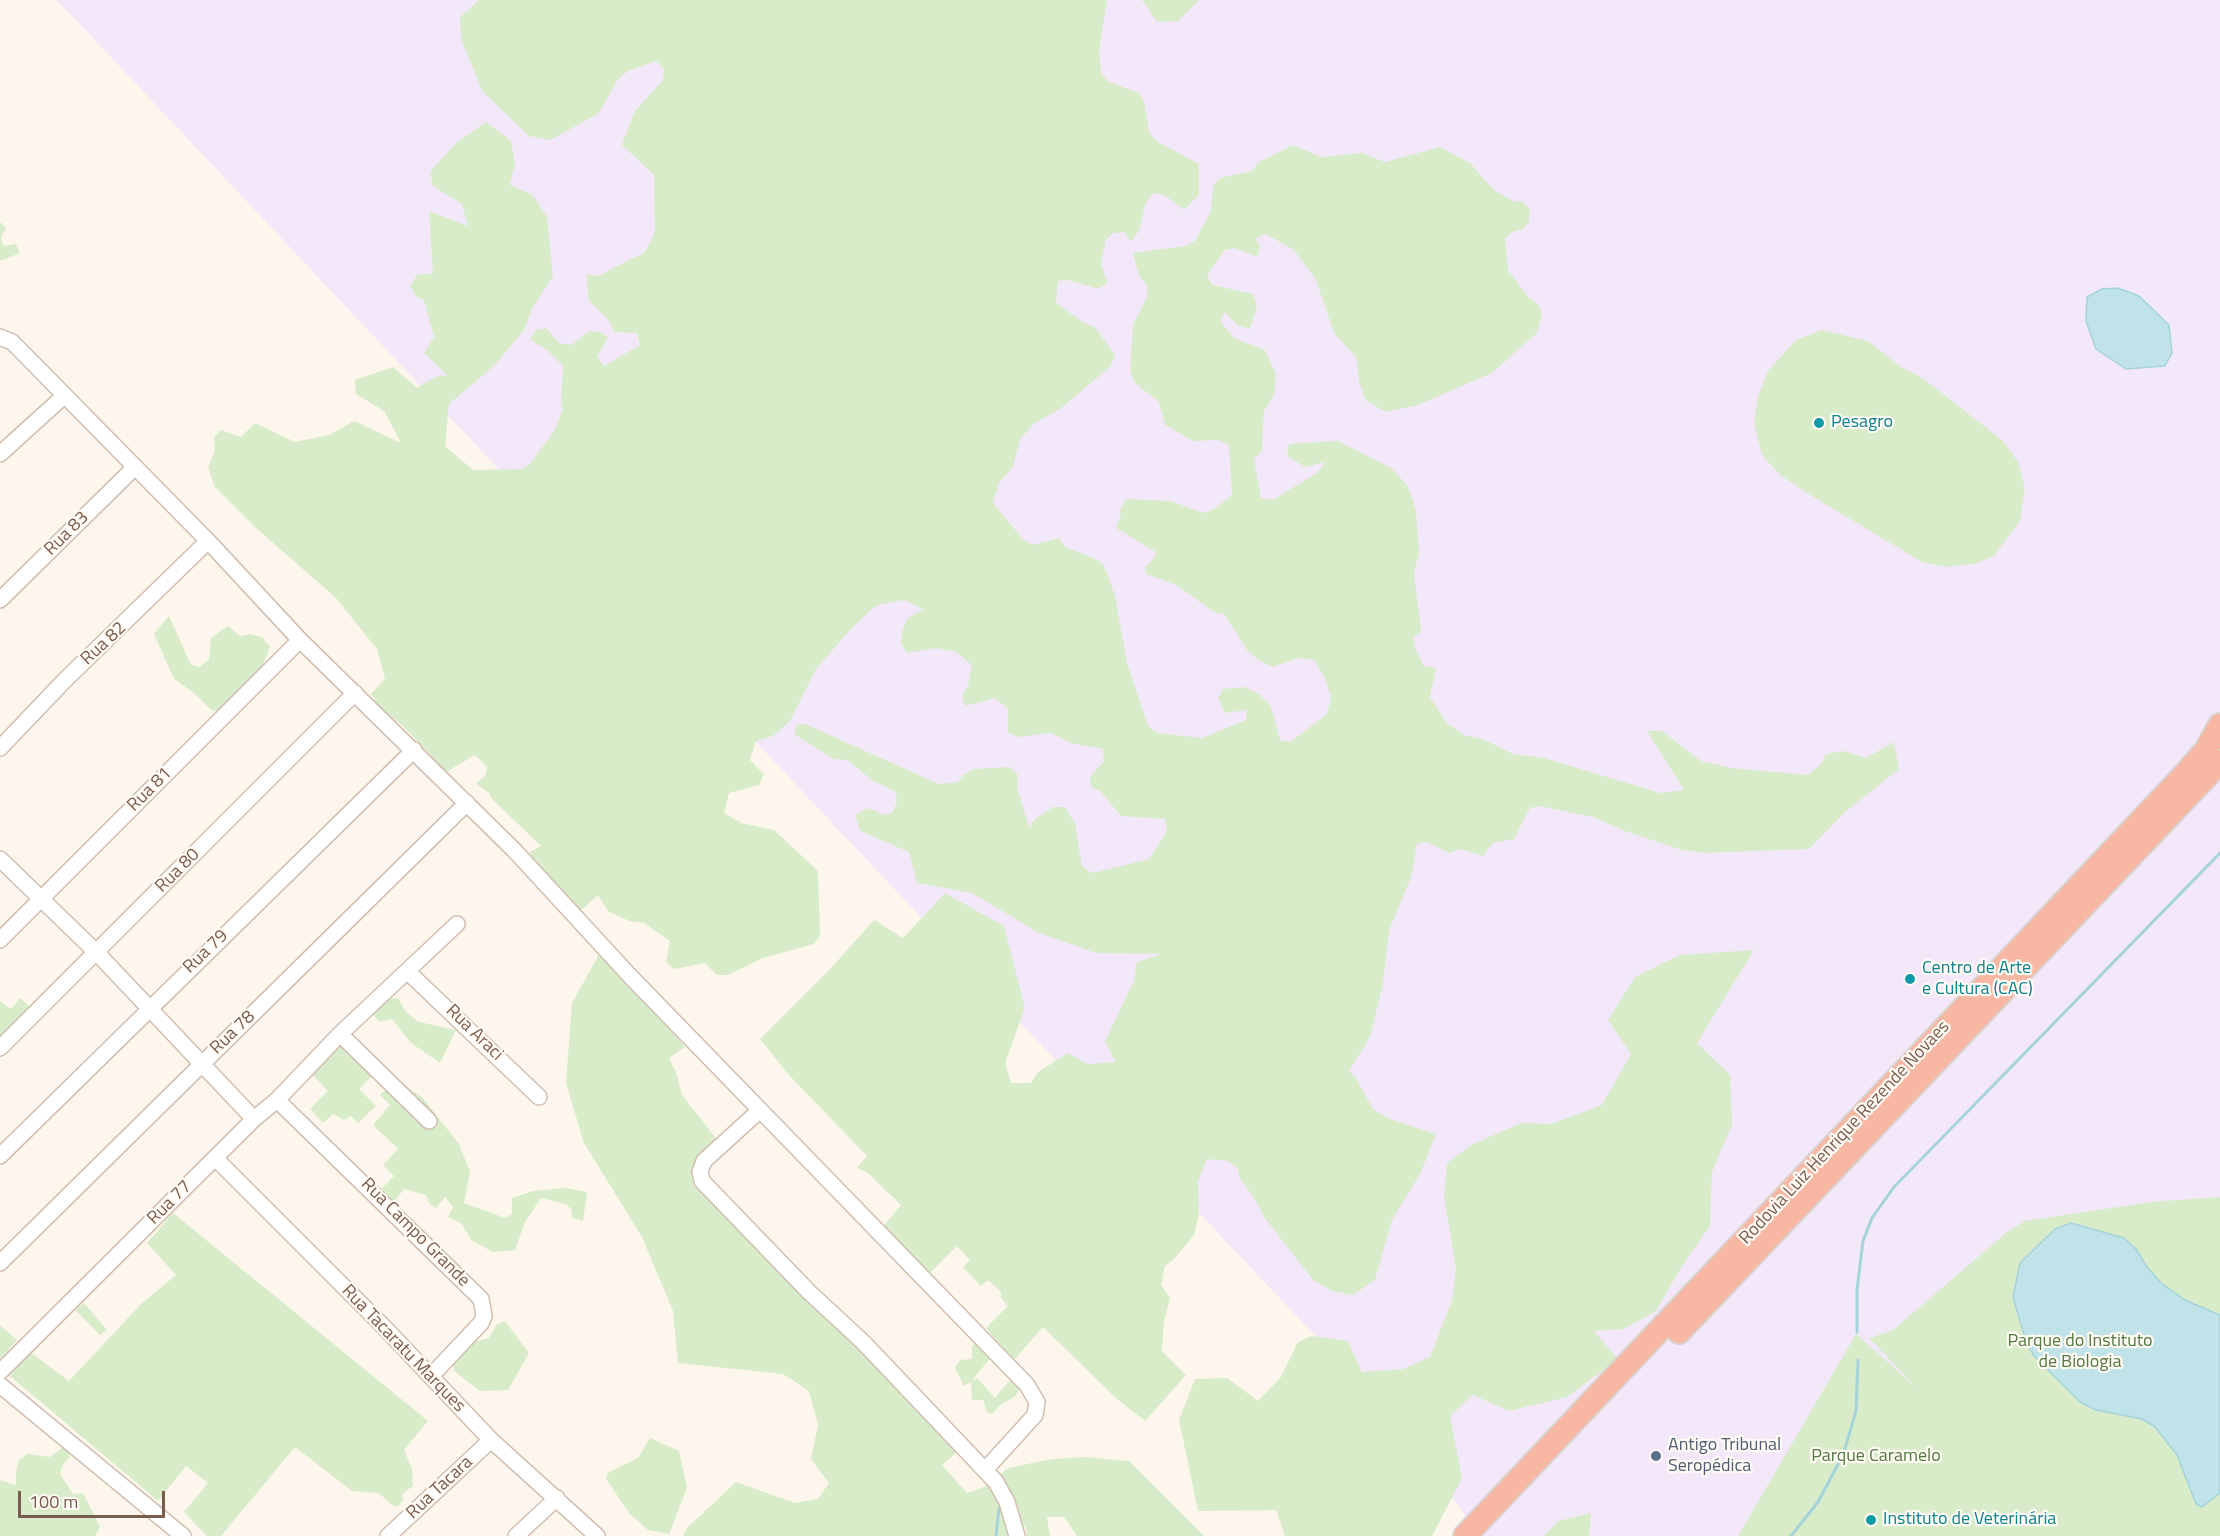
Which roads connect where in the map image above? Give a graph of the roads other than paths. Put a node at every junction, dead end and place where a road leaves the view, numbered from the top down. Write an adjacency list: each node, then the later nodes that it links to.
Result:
1 (0, 337): 2 (street)
2 (64, 396): 3 (street); 4 (street)
3 (0, 454)
4 (134, 468): 5 (street); 6 (street, Rua 83)
5 (208, 541): 7 (street); 10 (street, Rua 82)
6 (0, 600)
7 (300, 640): 8 (street); 15 (street, Rua 81)
8 (355, 693): 11 (street); 18 (street, Rua 80)
9 (2220, 725): 43 (highway, Rodovia Luiz Henrique Rezende Novaes)
10 (0, 748)
11 (414, 750): 13 (street); 20 (street, Rua 79)
12 (2220, 762): 44 (highway, Rodovia Luiz Henrique Rezende Novaes)
13 (467, 803): 23 (street, Rua 78); 26 (street)
14 (0, 859): 15 (street)
15 (40, 901): 17 (street, Rua 81); 18 (street)
16 (457, 924): 19 (street, Rua 77)
17 (0, 940)
18 (97, 953): 20 (street); 22 (street, Rua 80)
19 (408, 972): 21 (street, Rua 77); 24 (street, Rua Araci)
20 (148, 1008): 23 (street); 29 (street, Rua 79)
21 (340, 1034): 25 (street, Rua 77); 28 (street)
22 (0, 1048)
23 (201, 1064): 27 (street); 31 (street, Rua 78)
24 (539, 1096)
25 (277, 1100): 27 (street, Rua 77); 33 (street, Rua Campo Grande)
26 (759, 1111): 36 (street); 36 (street)
27 (254, 1119): 30 (street, Rua 77)
28 (429, 1121)
29 (0, 1156)
30 (215, 1158): 32 (street, Rua 77); 33 (street, Rua Tacaratu Marques)
31 (0, 1263)
32 (0, 1372)
33 (430, 1376): 35 (street, Rua Tacaratu Marques)
34 (0, 1385): 38 (street)
35 (491, 1440): 37 (street, Rua Tacaratu Marques); 39 (street, Rua Tacara)
36 (985, 1470): 42 (street)
37 (557, 1498): 40 (street); 41 (street, Rua Tacaratu Marques)
38 (183, 1536)
39 (388, 1536)
40 (516, 1536)
41 (597, 1536)
42 (1017, 1536)
43 (1466, 1536)
44 (1486, 1536)

